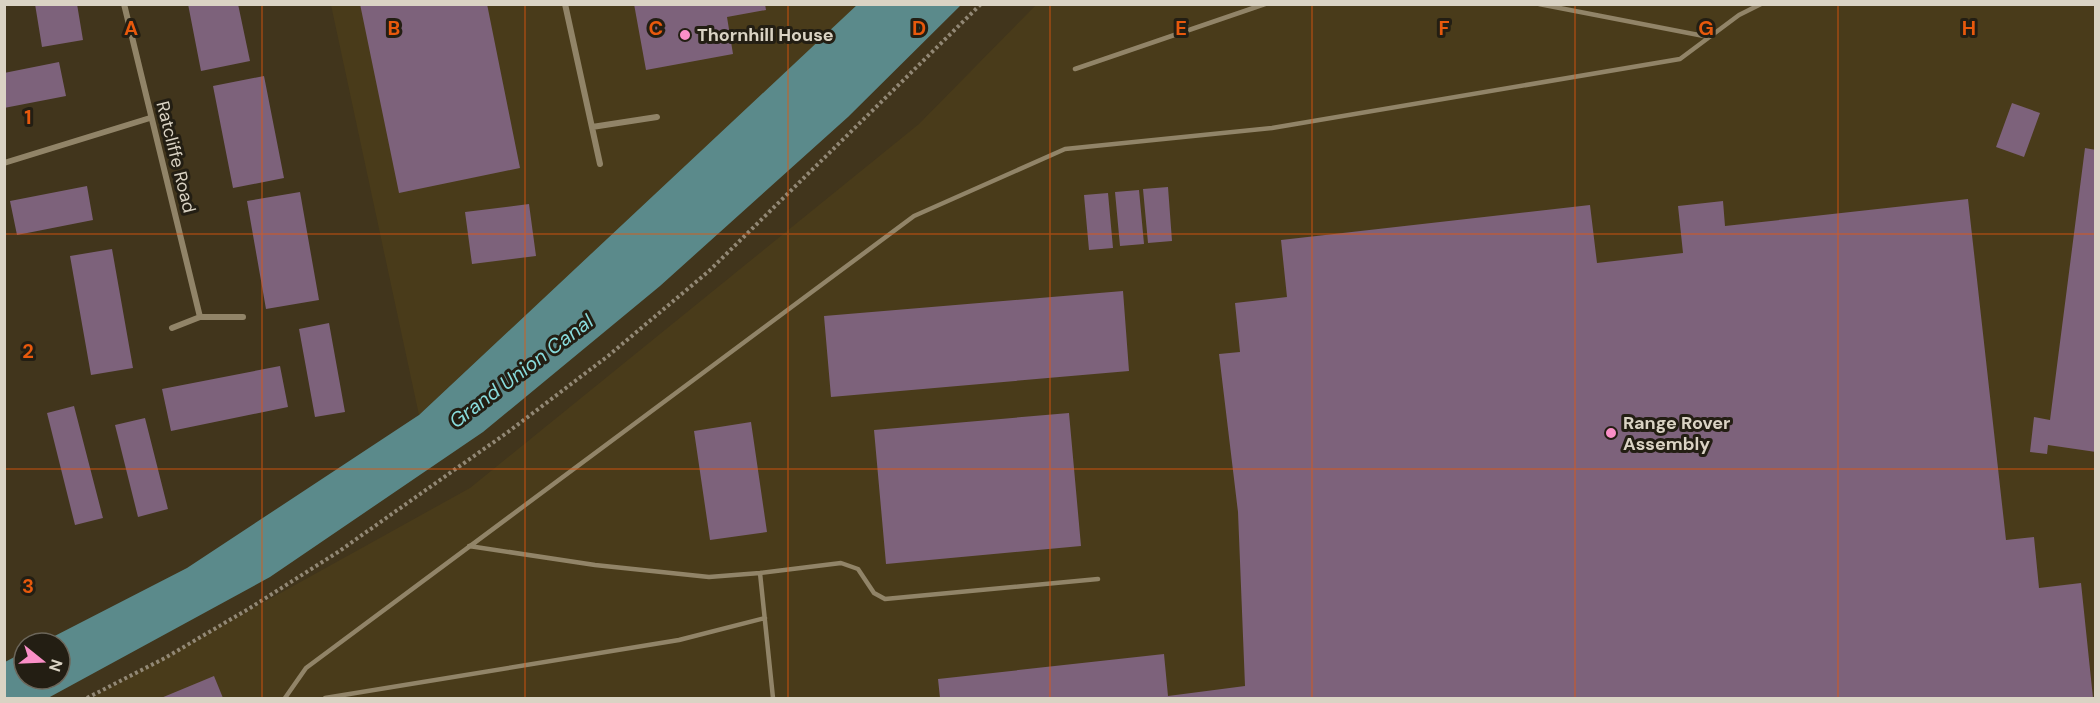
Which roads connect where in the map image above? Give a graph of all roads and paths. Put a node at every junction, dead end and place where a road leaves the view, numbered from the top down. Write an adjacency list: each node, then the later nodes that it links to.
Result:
1 (124, 4): 10 (street, Ratcliffe Road)
2 (565, 4): 11 (street)
3 (981, 4): 21 (path)
4 (1264, 4): 8 (lane)
5 (1539, 4): 7 (lane)
6 (1761, 4): 7 (lane)
7 (1709, 37): 17 (lane)
8 (1076, 69)
9 (657, 117): 11 (street)
10 (150, 118): 12 (street); 14 (street, Ratcliffe Road)
11 (592, 127): 13 (street)
12 (4, 163)
13 (600, 164)
14 (201, 317): 15 (street); 16 (street)
15 (243, 317)
16 (172, 328)
17 (469, 546): 18 (lane); 22 (lane)
18 (760, 573): 19 (lane); 20 (lane)
19 (1098, 579)
20 (765, 618): 23 (lane); 24 (lane)
21 (87, 699)
22 (285, 699)
23 (325, 699)
24 (773, 699)

